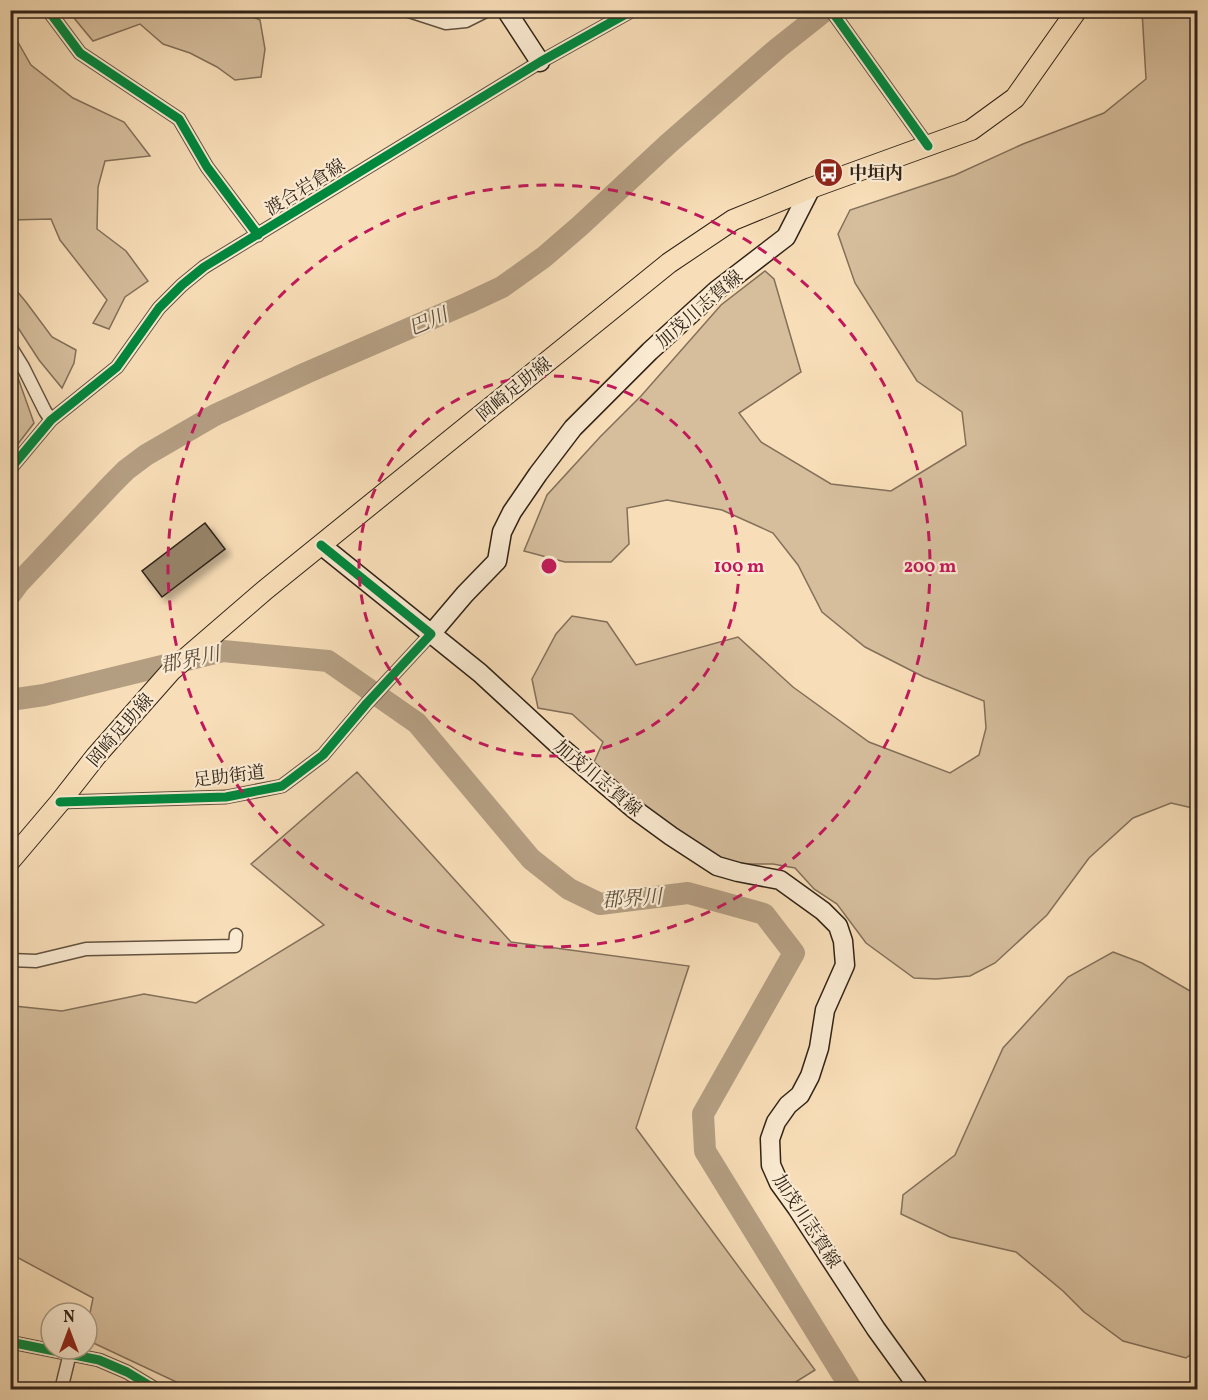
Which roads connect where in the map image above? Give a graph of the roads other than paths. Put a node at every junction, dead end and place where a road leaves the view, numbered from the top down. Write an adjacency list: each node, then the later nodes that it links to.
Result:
1 (48, 10): 11 (street)
2 (406, 10): 3 (street)
3 (488, 10)
4 (506, 10): 8 (main road)
5 (633, 10): 8 (street, 渡合岩倉線)
6 (831, 10): 9 (street)
7 (1077, 10): 9 (main road, 岡崎足助線)
8 (540, 62): 11 (street, 渡合岩倉線)
9 (928, 146): 10 (main road, 岡崎足助線)
10 (811, 188): 15 (main road, 岡崎足助線); 16 (main road, 加茂川志賀線)
11 (258, 235): 13 (street, 渡合岩倉線)
12 (10, 346): 13 (street)
13 (51, 420): 14 (street, 渡合岩倉線)
14 (10, 469)
15 (321, 545): 16 (main road); 17 (main road, 岡崎足助線)
16 (431, 634): 17 (street, 足助街道); 27 (main road, 加茂川志賀線)
17 (60, 802): 18 (main road, 岡崎足助線)
18 (10, 861)
19 (236, 935): 20 (street)
20 (10, 960)
21 (10, 1342): 22 (street)
22 (39, 1347)
23 (99, 1360): 26 (street)
24 (68, 1361): 25 (street)
25 (61, 1389)
26 (157, 1389)
27 (920, 1389)

